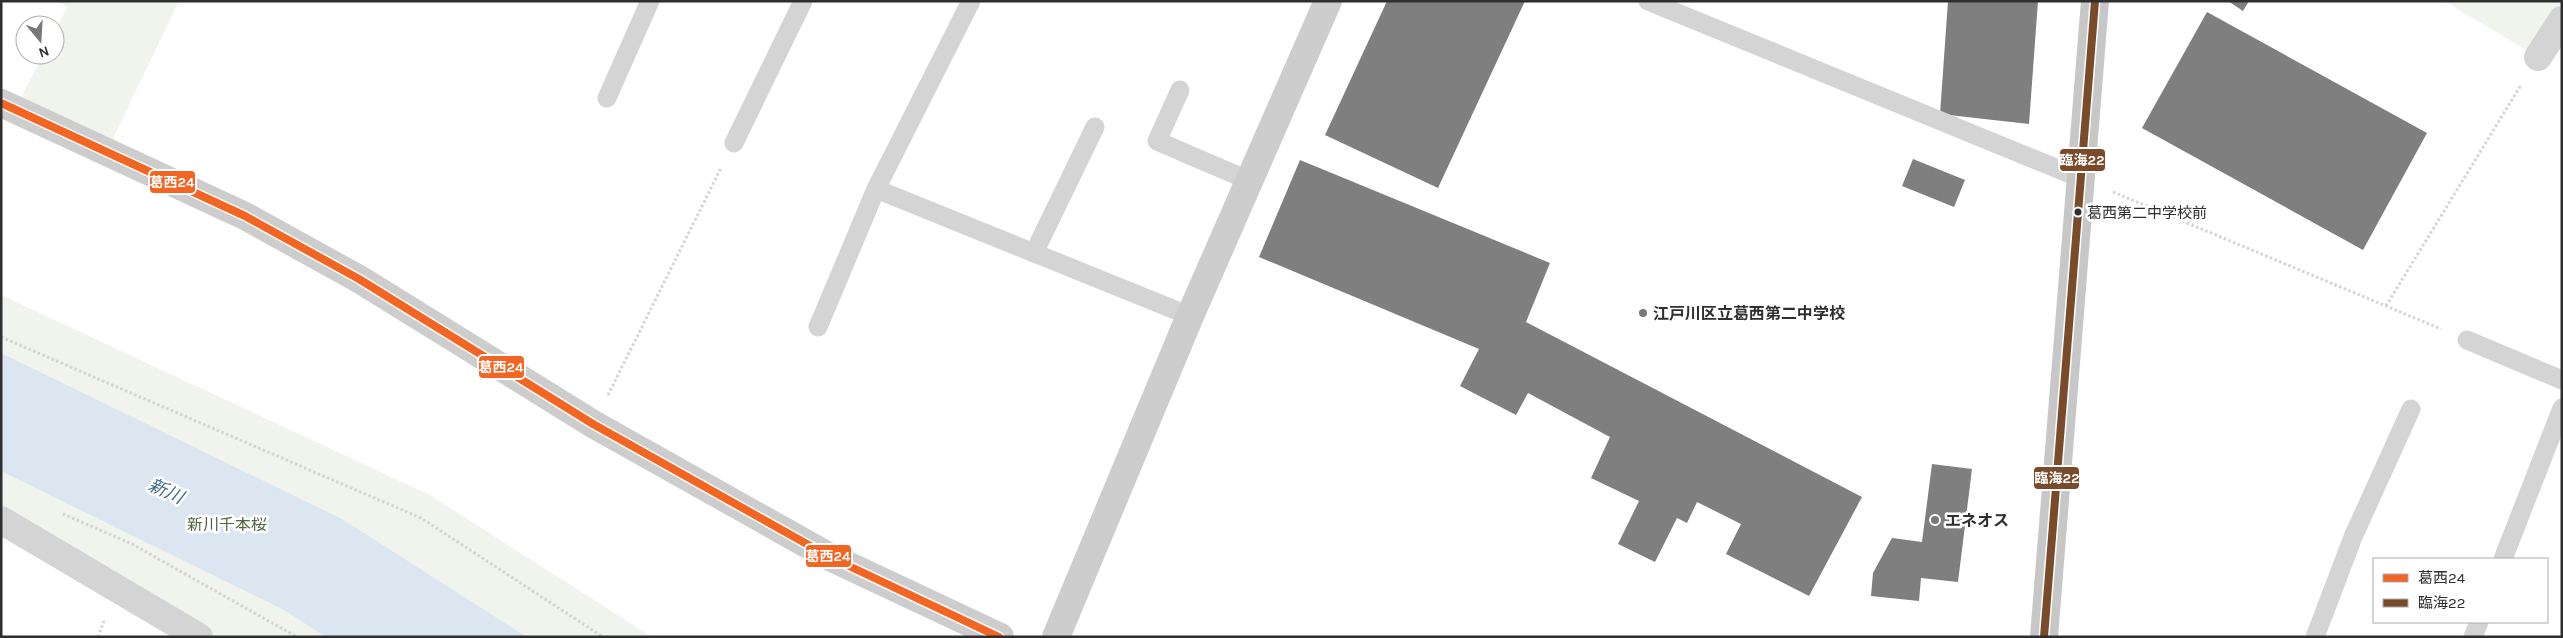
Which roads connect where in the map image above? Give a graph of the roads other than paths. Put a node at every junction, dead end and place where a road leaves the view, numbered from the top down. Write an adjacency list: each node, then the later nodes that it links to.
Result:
1 (650, 1): 10 (lane)
2 (803, 1): 13 (lane)
3 (971, 1): 16 (lane)
4 (1328, 1): 15 (street)
5 (1648, 1): 14 (lane)
6 (2095, 1): 14 (main road)
7 (2562, 20): 8 (street)
8 (2538, 57)
9 (1180, 90): 15 (lane)
10 (607, 98)
11 (1, 103): 28 (street)
12 (1095, 127): 17 (lane)
13 (734, 143)
14 (2080, 178): 30 (main road)
15 (1250, 181): 18 (street)
16 (876, 189): 17 (lane); 19 (lane)
17 (1034, 253): 18 (lane)
18 (1190, 316): 29 (street)
19 (818, 327)
20 (2467, 340): 21 (lane)
21 (2562, 380)
22 (2562, 408): 25 (lane)
23 (2410, 409): 31 (lane)
24 (1, 520): 27 (street)
25 (2503, 558)
26 (2479, 623): 32 (lane)
27 (199, 637)
28 (1000, 637)
29 (1056, 637)
30 (2044, 637)
31 (2315, 637)
32 (2473, 637)

